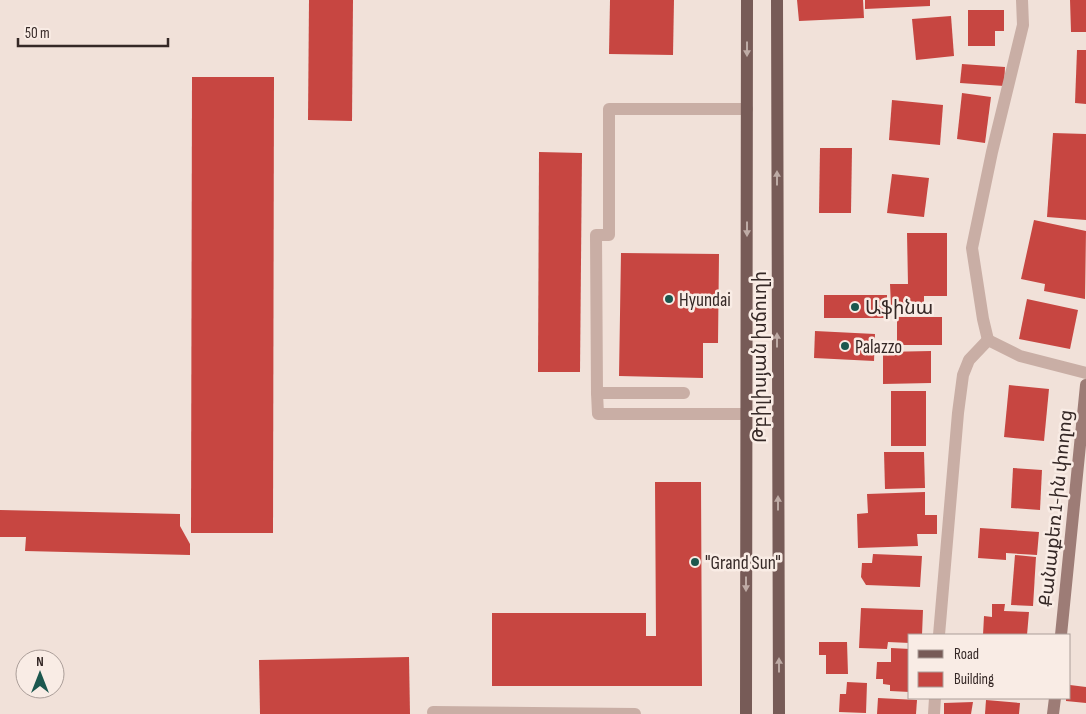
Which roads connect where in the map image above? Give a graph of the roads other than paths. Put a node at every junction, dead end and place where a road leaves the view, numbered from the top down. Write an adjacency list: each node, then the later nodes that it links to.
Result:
1 (747, 0): 4 (main road, Թբիլիսյան խճուղի, one-way to 4)
2 (777, 0): 19 (main road, Թբիլիսյան խճուղի, one-way to 2)
3 (1022, 0): 5 (street)
4 (747, 109): 8 (street); 10 (main road, Թբիլիսյան խճուղի, one-way to 10)
5 (988, 340): 6 (street); 11 (street)
6 (1086, 372)
7 (1086, 385): 12 (main road, Քանաքեռ 1-ին փողոց)
8 (597, 393): 9 (street); 10 (street)
9 (684, 393)
10 (746, 414): 18 (main road, Թբիլիսյան խճուղի, one-way to 18)
11 (939, 634)
12 (1061, 634)
13 (935, 699): 20 (street)
14 (1055, 699): 21 (main road)
15 (433, 712): 16 (street)
16 (519, 713): 17 (street)
17 (635, 714)
18 (746, 714)
19 (779, 714)
20 (934, 714)
21 (1053, 714)

